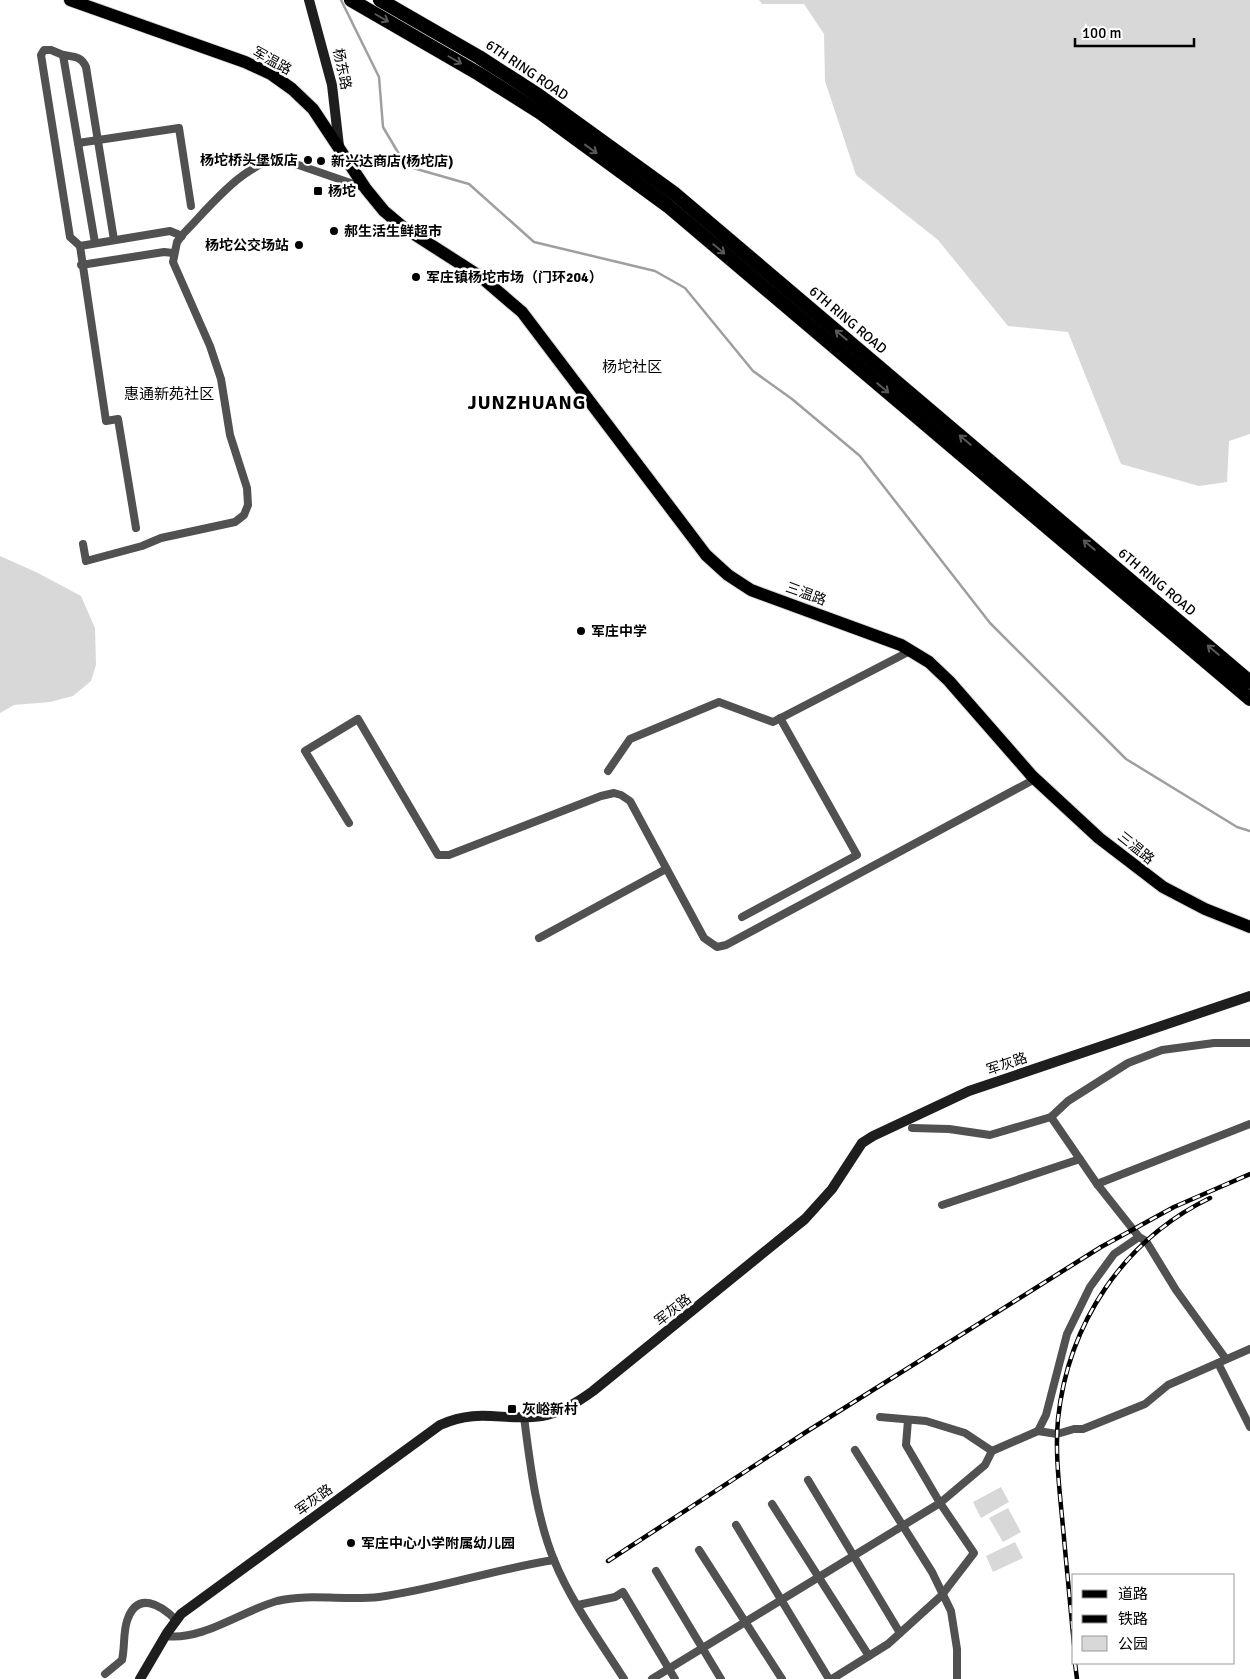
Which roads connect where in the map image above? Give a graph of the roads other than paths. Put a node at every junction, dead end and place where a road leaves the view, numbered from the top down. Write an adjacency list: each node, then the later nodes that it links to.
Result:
1 (70, 0): 8 (main road, 军温路)
2 (309, 0): 8 (street, 杨东路)
3 (351, 0): 21 (highway, 6TH RING ROAD, one-way to 21)
4 (380, 0): 21 (highway, 6TH RING ROAD, one-way to 4)
5 (63, 55): 6 (street); 7 (street); 15 (street)
6 (98, 140): 7 (street); 10 (street); 13 (street)
7 (78, 144): 14 (street)
8 (338, 146): 9 (main road, 军温路)
9 (366, 189): 11 (main road, 军温路); 12 (street)
10 (191, 206)
11 (403, 227): 20 (main road, 三温路)
12 (182, 236): 13 (street); 16 (street)
13 (114, 240): 14 (street)
14 (95, 243): 15 (street)
15 (80, 246): 17 (street)
16 (173, 253): 17 (street); 19 (street)
17 (82, 265): 18 (street)
18 (136, 528)
19 (83, 544)
20 (910, 650): 23 (street); 25 (main road, 三温路)
21 (1244, 686): 22 (highway)
22 (1250, 699)
23 (780, 718): 24 (street); 28 (street)
24 (608, 771)
25 (1035, 779): 27 (street); 29 (main road, 三温路)
26 (349, 823): 27 (street)
27 (666, 869): 30 (street)
28 (742, 917)
29 (1250, 927)
30 (539, 938)
31 (1250, 996): 43 (street, 军灰路)
32 (1250, 1043): 33 (street)
33 (1051, 1117): 35 (street); 36 (street)
34 (1250, 1124): 37 (street)
35 (912, 1128)
36 (1080, 1159): 37 (street); 38 (street)
37 (1097, 1184): 39 (street)
38 (942, 1205)
39 (1139, 1237): 41 (street); 47 (street)
40 (1250, 1349): 41 (street)
41 (1226, 1359): 42 (street)
42 (1218, 1363): 46 (street); 47 (street)
43 (524, 1417): 57 (street); 63 (street, 军灰路)
44 (880, 1417): 45 (street)
45 (908, 1420): 49 (street); 51 (street)
46 (1250, 1428)
47 (1038, 1431): 49 (street)
48 (855, 1450): 54 (street)
49 (992, 1450): 51 (street)
50 (808, 1480): 56 (street)
51 (940, 1503): 54 (street); 60 (street)
52 (772, 1504): 59 (street)
53 (736, 1525): 61 (street)
54 (904, 1525): 56 (street); 60 (street)
55 (698, 1550): 64 (street)
56 (854, 1556): 59 (street); 65 (street)
57 (554, 1560): 62 (street); 66 (street)
58 (656, 1571): 67 (street)
59 (819, 1577): 61 (street); 68 (street)
60 (943, 1593): 65 (street); 78 (street)
61 (782, 1600): 64 (street); 77 (street)
62 (578, 1605): 69 (street); 72 (street)
63 (176, 1620): 66 (street, 军灰路); 70 (street)
64 (745, 1622): 67 (street); 76 (street)
65 (900, 1633): 68 (street)
66 (166, 1636): 71 (street, 军灰路)
67 (702, 1648): 69 (street); 75 (street)
68 (869, 1656): 77 (street)
69 (669, 1669): 73 (street); 74 (street)
70 (105, 1674)
71 (140, 1679)
72 (624, 1679)
73 (652, 1679)
74 (675, 1679)
75 (721, 1679)
76 (782, 1679)
77 (830, 1679)
78 (957, 1679)

